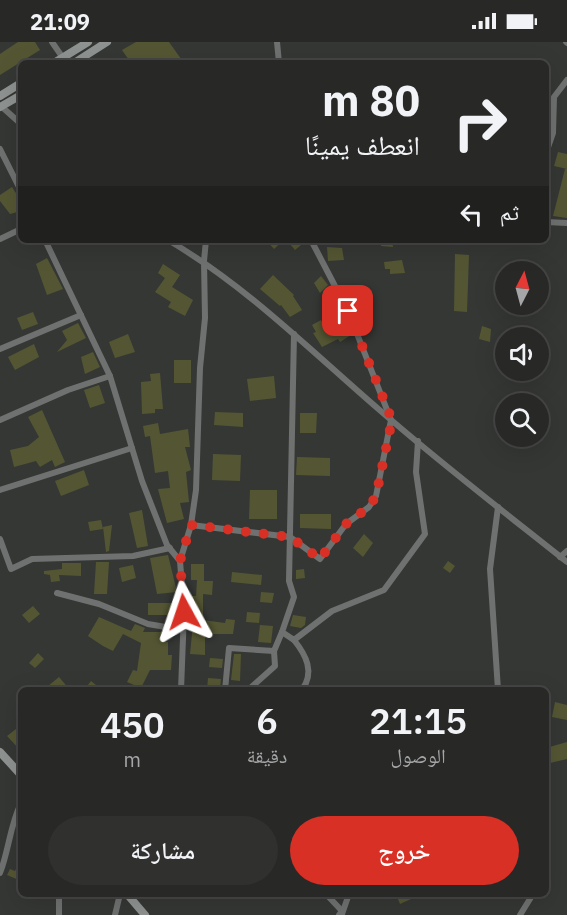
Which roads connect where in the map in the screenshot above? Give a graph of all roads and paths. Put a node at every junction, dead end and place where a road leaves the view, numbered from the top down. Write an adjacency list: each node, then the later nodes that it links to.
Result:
1 (52, 42): 5 (street)
2 (88, 42): 5 (main road)
3 (107, 42): 7 (main road)
4 (277, 42): 8 (street)
5 (63, 58): 6 (main road)
6 (59, 60)
7 (79, 60)
8 (279, 60)
9 (567, 80): 15 (street)
10 (18, 85): 11 (main road)
11 (0, 96)
12 (18, 97): 13 (main road)
13 (1, 106): 14 (street)
14 (18, 121)
15 (549, 144)
16 (0, 149): 17 (street)
17 (18, 185)
18 (549, 222): 19 (street)
19 (567, 224)
20 (18, 230): 21 (street)
21 (0, 239)
22 (46, 243): 27 (street)
23 (173, 243): 26 (street)
24 (206, 243): 26 (street)
25 (312, 243): 32 (street)
26 (204, 261): 28 (street); 37 (street)
27 (81, 315): 29 (street); 30 (street)
28 (294, 334): 32 (street); 38 (street)
29 (0, 350)
30 (110, 376): 31 (street); 34 (street)
31 (0, 420)
32 (392, 420): 33 (street); 38 (street)
33 (417, 441): 36 (street); 48 (street)
34 (132, 448): 35 (street); 40 (street)
35 (0, 490)
36 (498, 507): 42 (street); 54 (street)
37 (191, 525): 38 (street); 43 (street)
38 (290, 537): 47 (street)
39 (0, 539): 40 (street)
40 (170, 548): 43 (street)
41 (567, 551): 42 (street)
42 (560, 557): 44 (street)
43 (180, 561): 46 (street)
44 (567, 562)
45 (57, 593): 46 (street)
46 (183, 630): 50 (street)
47 (282, 632): 48 (street); 49 (street)
48 (294, 640): 53 (street)
49 (274, 651): 51 (street); 52 (street)
50 (181, 687)
51 (225, 687)
52 (251, 687)
53 (303, 687)
54 (498, 687)
55 (0, 752): 56 (main road)
56 (18, 772)
57 (18, 809): 58 (street)
58 (0, 873)
59 (59, 897): 66 (street)
60 (119, 897): 67 (street)
61 (130, 897): 68 (main road)
62 (328, 897): 65 (street)
63 (348, 897): 65 (street)
64 (531, 897): 69 (street)
65 (341, 914)
66 (59, 915)
67 (115, 915)
68 (145, 915)
69 (519, 915)

